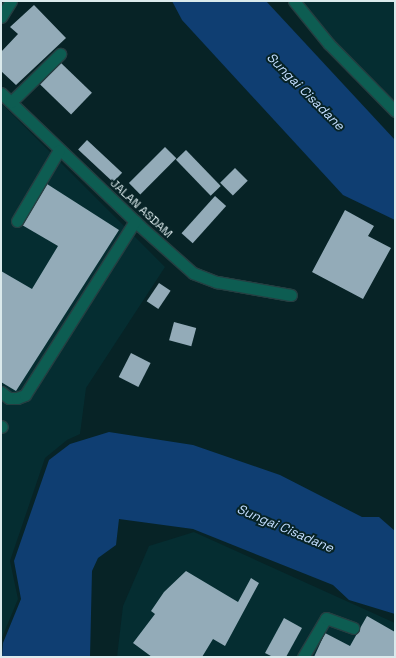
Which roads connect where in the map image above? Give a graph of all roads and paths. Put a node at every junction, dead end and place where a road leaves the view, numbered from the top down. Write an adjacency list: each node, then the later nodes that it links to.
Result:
1 (11, 1): 3 (street)
2 (294, 1): 7 (street)
3 (1, 17)
4 (60, 54): 6 (street)
5 (1, 93): 6 (street, JALAN ASDAM)
6 (11, 102): 8 (street, JALAN ASDAM)
7 (395, 110)
8 (59, 150): 9 (street); 10 (street, JALAN ASDAM)
9 (17, 221)
10 (135, 221): 11 (street, JALAN ASDAM); 12 (street)
11 (291, 295)
12 (1, 392)
13 (353, 628): 14 (street)
14 (303, 657)

